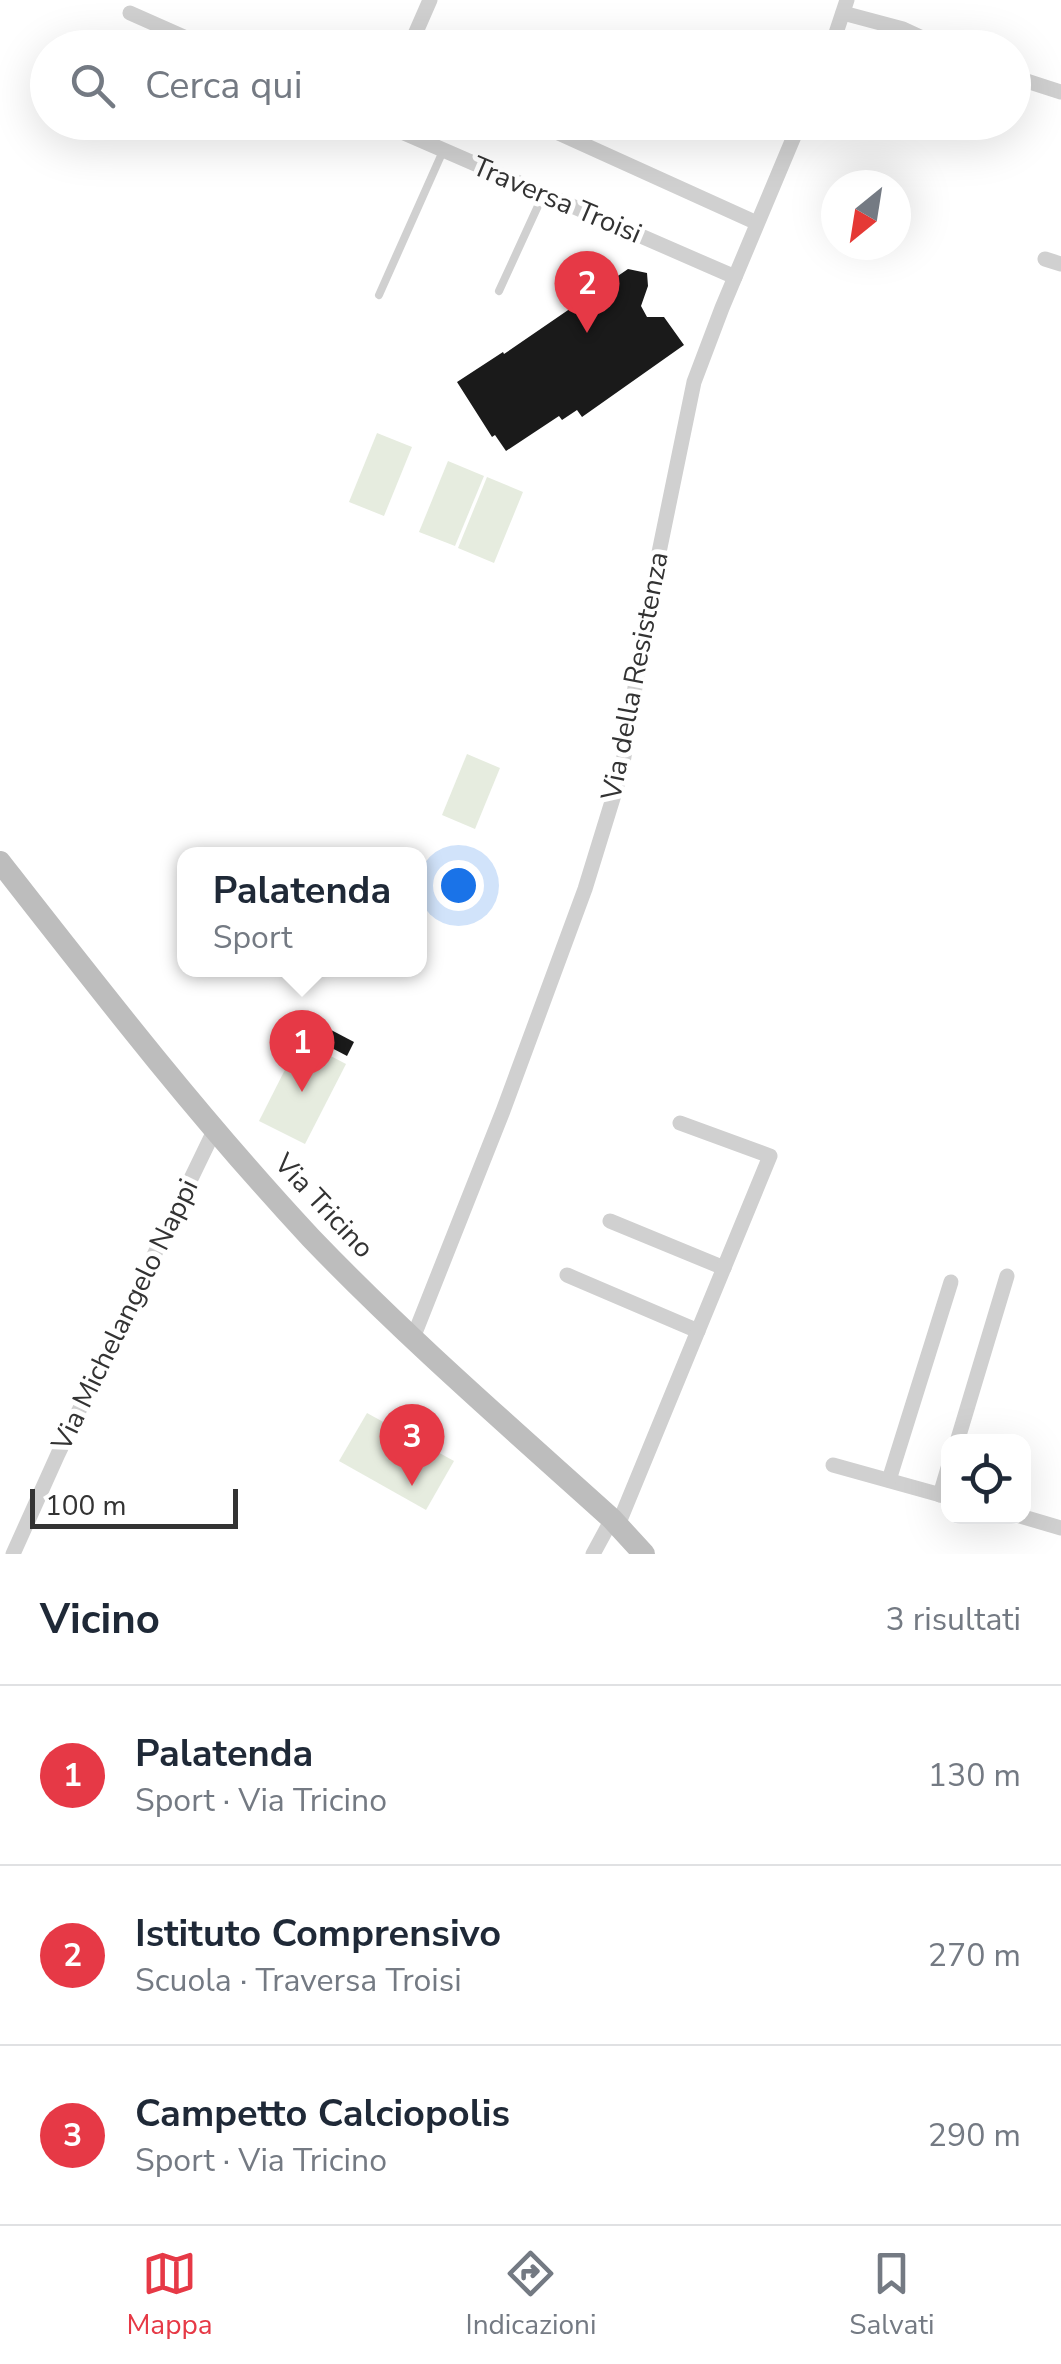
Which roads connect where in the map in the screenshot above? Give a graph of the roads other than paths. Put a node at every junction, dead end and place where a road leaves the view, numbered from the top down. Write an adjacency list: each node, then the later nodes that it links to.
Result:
1 (430, 0): 5 (street)
2 (845, 7): 6 (street)
3 (130, 13): 4 (street)
4 (168, 30)
5 (416, 30)
6 (905, 30)
7 (1031, 83): 8 (street)
8 (1061, 92)
9 (419, 140): 12 (street, Traversa Troisi)
10 (574, 140): 14 (street)
11 (793, 140): 14 (street, Via della Resistenza)
12 (444, 151): 13 (street, Traversa Troisi); 17 (lane)
13 (544, 195): 15 (street, Traversa Troisi); 16 (lane)
14 (758, 223): 15 (street, Via della Resistenza)
15 (734, 277): 27 (street, Via della Resistenza)
16 (499, 291)
17 (379, 296)
18 (0, 862): 20 (street, Via Tricino)
19 (680, 1123): 22 (street)
20 (214, 1131): 27 (street, Via Tricino); 35 (street, Via Michelangelo Nappi)
21 (610, 1221): 22 (street)
22 (724, 1268): 26 (street)
23 (567, 1275): 26 (street)
24 (1007, 1276): 28 (street)
25 (951, 1282): 30 (street)
26 (698, 1331): 33 (street)
27 (413, 1338): 33 (street, Via Tricino)
28 (959, 1434)
29 (833, 1465): 30 (street)
30 (889, 1480): 31 (street)
31 (941, 1495)
32 (1031, 1519): 34 (street)
33 (615, 1522): 36 (street); 37 (street, Via Tricino)
34 (1061, 1528)
35 (13, 1554)
36 (594, 1554)
37 (644, 1554)

